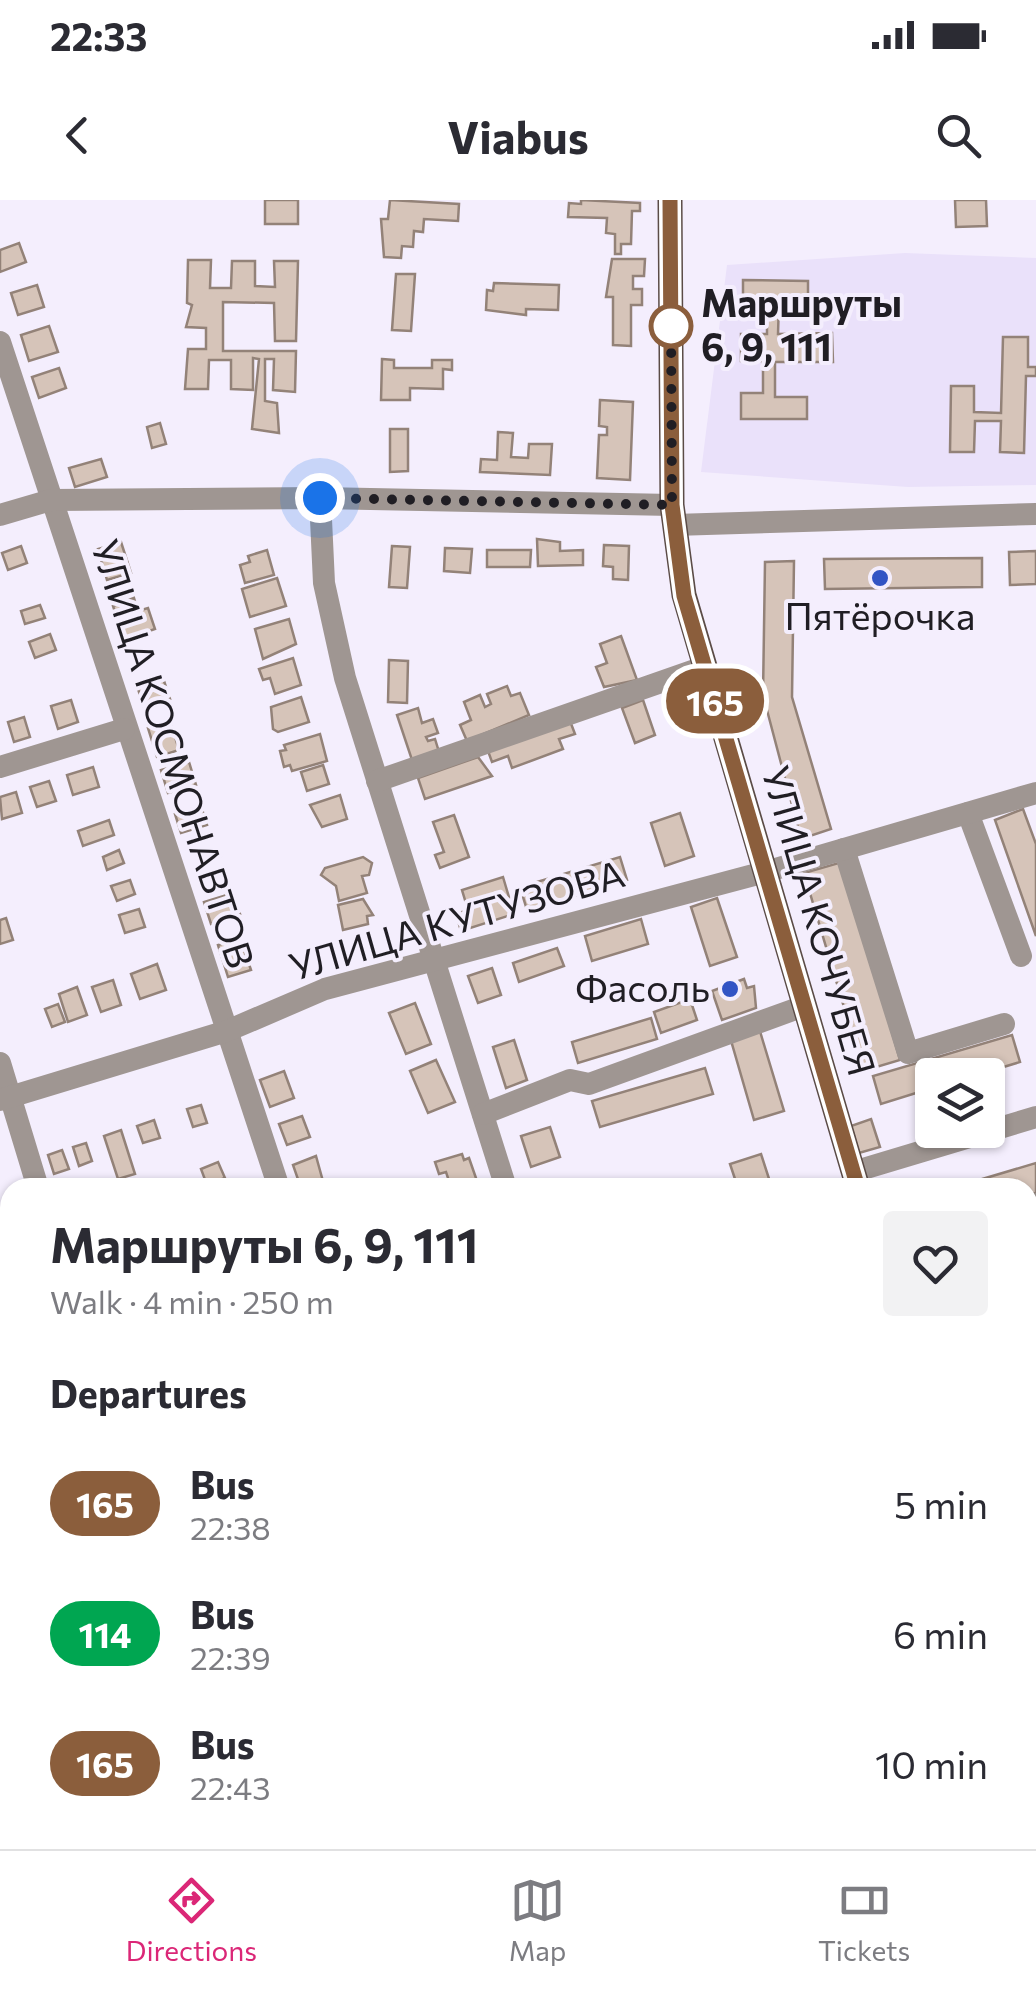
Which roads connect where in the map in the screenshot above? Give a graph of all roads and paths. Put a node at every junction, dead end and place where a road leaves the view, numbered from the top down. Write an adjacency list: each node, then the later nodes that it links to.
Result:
1 (670, 200): 7 (main road, УЛИЦА КОЧУБЕЯ)
2 (0, 342): 4 (street, УЛИЦА КОСМОНАВТОВ)
3 (320, 498): 4 (street); 7 (street); 11 (street)
4 (51, 500): 6 (street); 9 (street, УЛИЦА КОСМОНАВТОВ)
5 (1036, 514): 7 (street)
6 (0, 515)
7 (673, 515): 8 (main road, УЛИЦА КОЧУБЕЯ)
8 (704, 666): 11 (street); 15 (main road, УЛИЦА КОЧУБЕЯ)
9 (124, 728): 10 (street); 20 (street, УЛИЦА КОСМОНАВТОВ)
10 (0, 767)
11 (377, 781): 17 (street)
12 (1036, 794): 13 (street, УЛИЦА КУТУЗОВА)
13 (968, 813): 14 (street, УЛИЦА КУТУЗОВА); 16 (street)
14 (844, 850): 15 (street, УЛИЦА КУТУЗОВА); 19 (street)
15 (765, 872): 17 (street, УЛИЦА КУТУЗОВА); 18 (main road, УЛИЦА КОЧУБЕЯ)
16 (1022, 956)
17 (433, 957): 20 (street, УЛИЦА КУТУЗОВА); 23 (street)
18 (804, 1006): 23 (street); 28 (main road, УЛИЦА КОЧУБЕЯ)
19 (1004, 1024)
20 (226, 1031): 22 (street, УЛИЦА КУТУЗОВА); 26 (street, УЛИЦА КОСМОНАВТОВ)
21 (0, 1063): 22 (street)
22 (5, 1098): 25 (street)
23 (484, 1114): 27 (street)
24 (1036, 1117): 29 (street)
25 (34, 1178)
26 (276, 1178)
27 (503, 1178)
28 (855, 1178)
29 (862, 1178)

